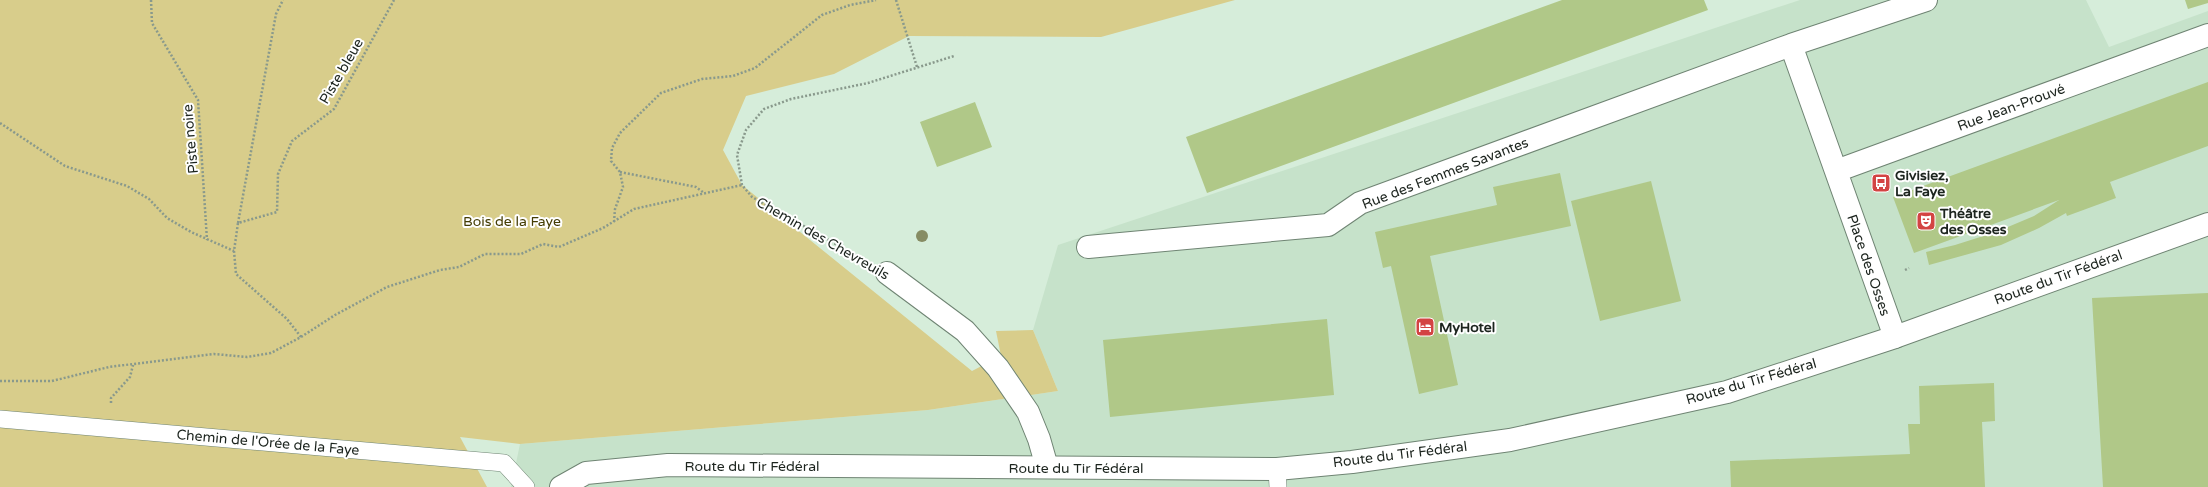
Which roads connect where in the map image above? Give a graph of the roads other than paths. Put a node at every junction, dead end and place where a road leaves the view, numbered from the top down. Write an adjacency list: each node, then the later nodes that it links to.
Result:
1 (1926, 0): 3 (street, Rue des Femmes Savantes)
2 (2208, 36): 4 (street, Rue Jean-Prouvé)
3 (1791, 45): 4 (street); 6 (street, Rue des Femmes Savantes)
4 (1836, 171): 8 (street, Place des Osses)
5 (2208, 224): 8 (street, Route du Tir Fédéral)
6 (1088, 247)
7 (887, 273): 10 (street, Chemin des Chevreuils)
8 (1895, 337): 11 (street, Route du Tir Fédéral)
9 (0, 419): 12 (lane, Chemin de l'Orée de la Faye)
10 (1047, 468): 11 (street, Route du Tir Fédéral); 13 (street, Route du Tir Fédéral)
11 (1278, 478)
12 (526, 487)
13 (561, 487)

